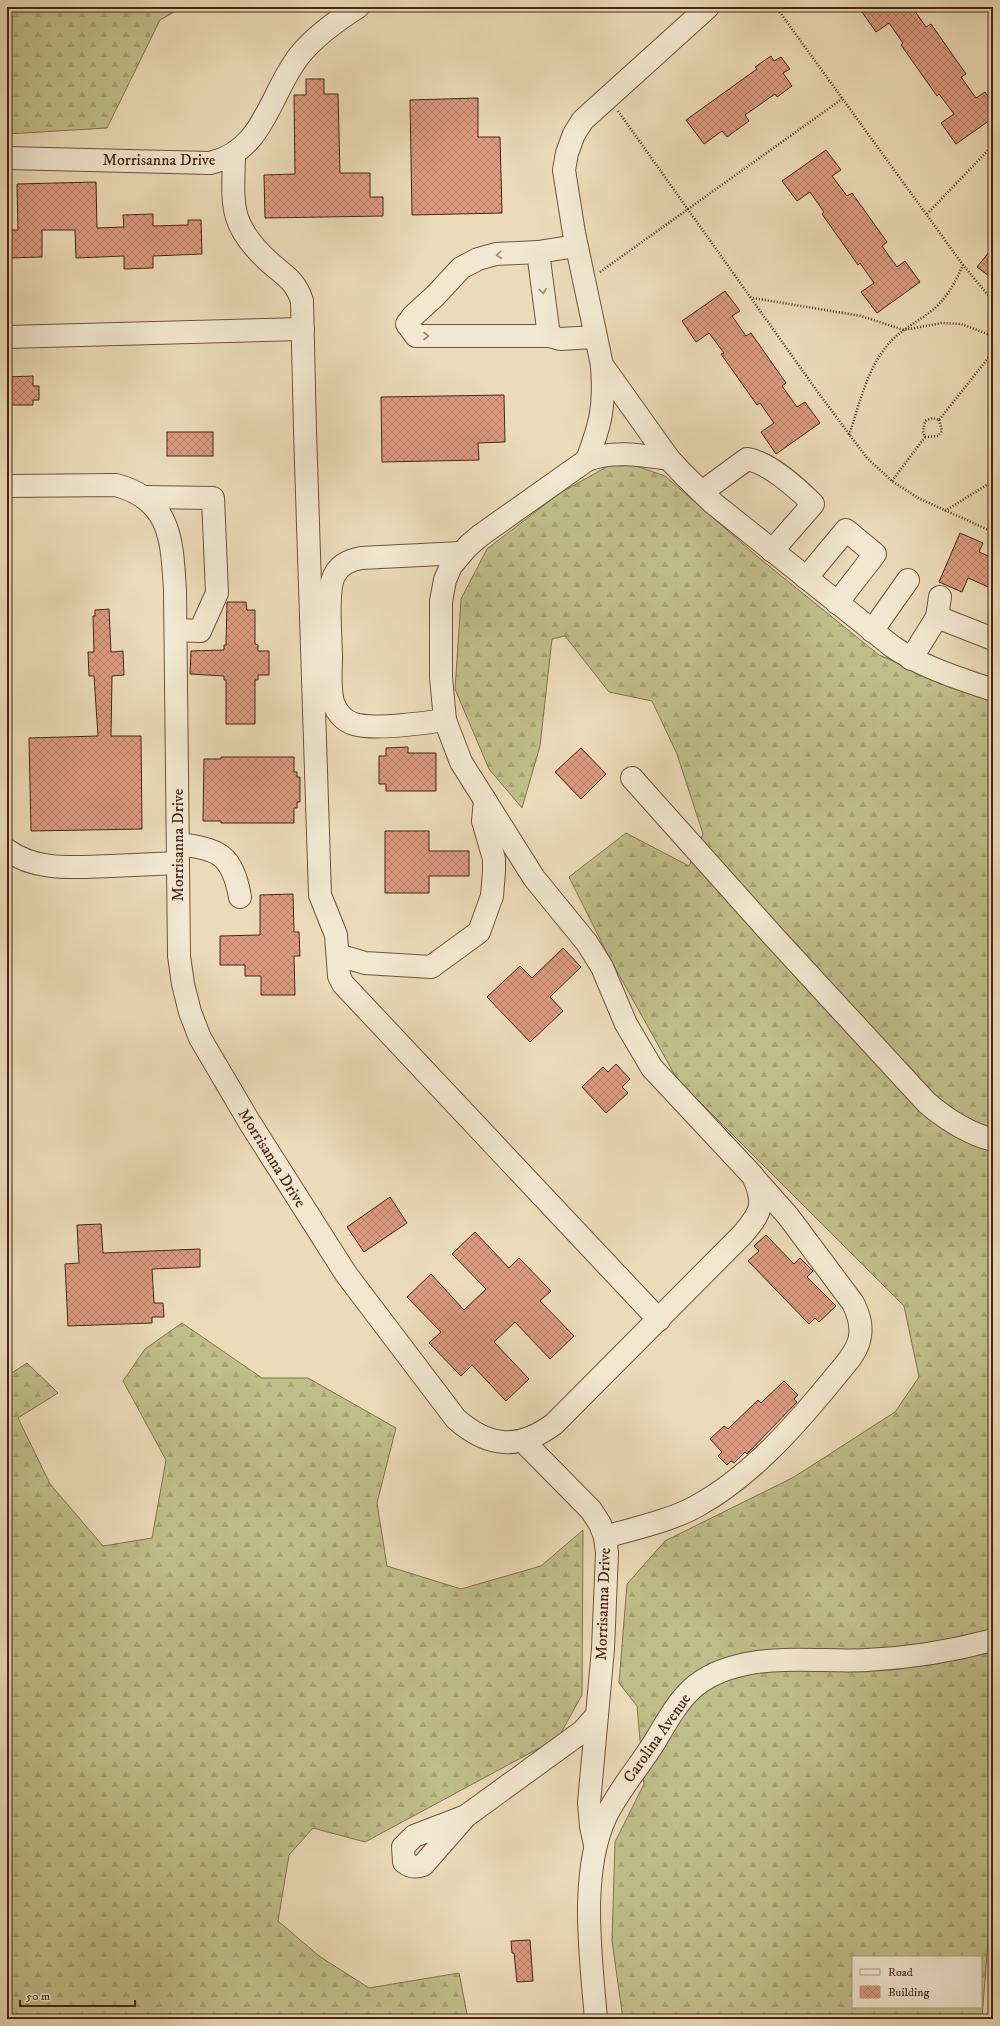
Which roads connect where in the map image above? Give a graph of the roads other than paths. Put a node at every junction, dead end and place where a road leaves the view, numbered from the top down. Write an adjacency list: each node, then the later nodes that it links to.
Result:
1 (358, 7): 3 (street, Morrisanna Drive)
2 (708, 7): 5 (street)
3 (234, 154): 4 (street, Morrisanna Drive); 7 (street)
4 (7, 158)
5 (576, 246): 6 (street); 10 (street)
6 (538, 252): 8 (street, one-way to 8); 8 (street, one-way to 8)
7 (303, 329): 9 (street); 25 (street)
8 (549, 336): 10 (street)
9 (7, 337)
10 (595, 337): 11 (street)
11 (602, 365): 12 (street); 13 (street)
12 (669, 459): 13 (street); 15 (street)
13 (587, 460): 18 (street)
14 (7, 486): 16 (street, Morrisanna Drive)
15 (702, 492): 17 (street); 17 (street)
16 (144, 497): 22 (street, Morrisanna Drive); 22 (street)
17 (772, 551): 19 (street)
18 (461, 553): 25 (street); 28 (street)
19 (806, 578): 21 (street); 21 (street)
20 (908, 580): 23 (street)
21 (837, 603): 23 (street)
22 (176, 630): 32 (street, Morrisanna Drive)
23 (872, 630): 26 (street)
24 (993, 639): 26 (street)
25 (322, 657): 28 (street); 34 (street)
26 (911, 659): 27 (street)
27 (991, 684)
28 (445, 720): 30 (street)
29 (632, 778): 35 (street)
30 (485, 800): 34 (street); 36 (street)
31 (7, 850): 32 (street)
32 (178, 853): 33 (street); 38 (street, Morrisanna Drive)
33 (240, 897)
34 (338, 955): 37 (street)
35 (993, 1140)
36 (753, 1176): 37 (street); 39 (street)
37 (659, 1320): 38 (street)
38 (523, 1441): 39 (street, Morrisanna Drive)
39 (605, 1537): 41 (street, Morrisanna Drive)
40 (993, 1640): 43 (street, Carolina Avenue)
41 (597, 1715): 42 (street); 43 (street, Morrisanna Drive)
42 (466, 1816)
43 (596, 1847): 44 (street, Carolina Avenue)
44 (596, 2019)

